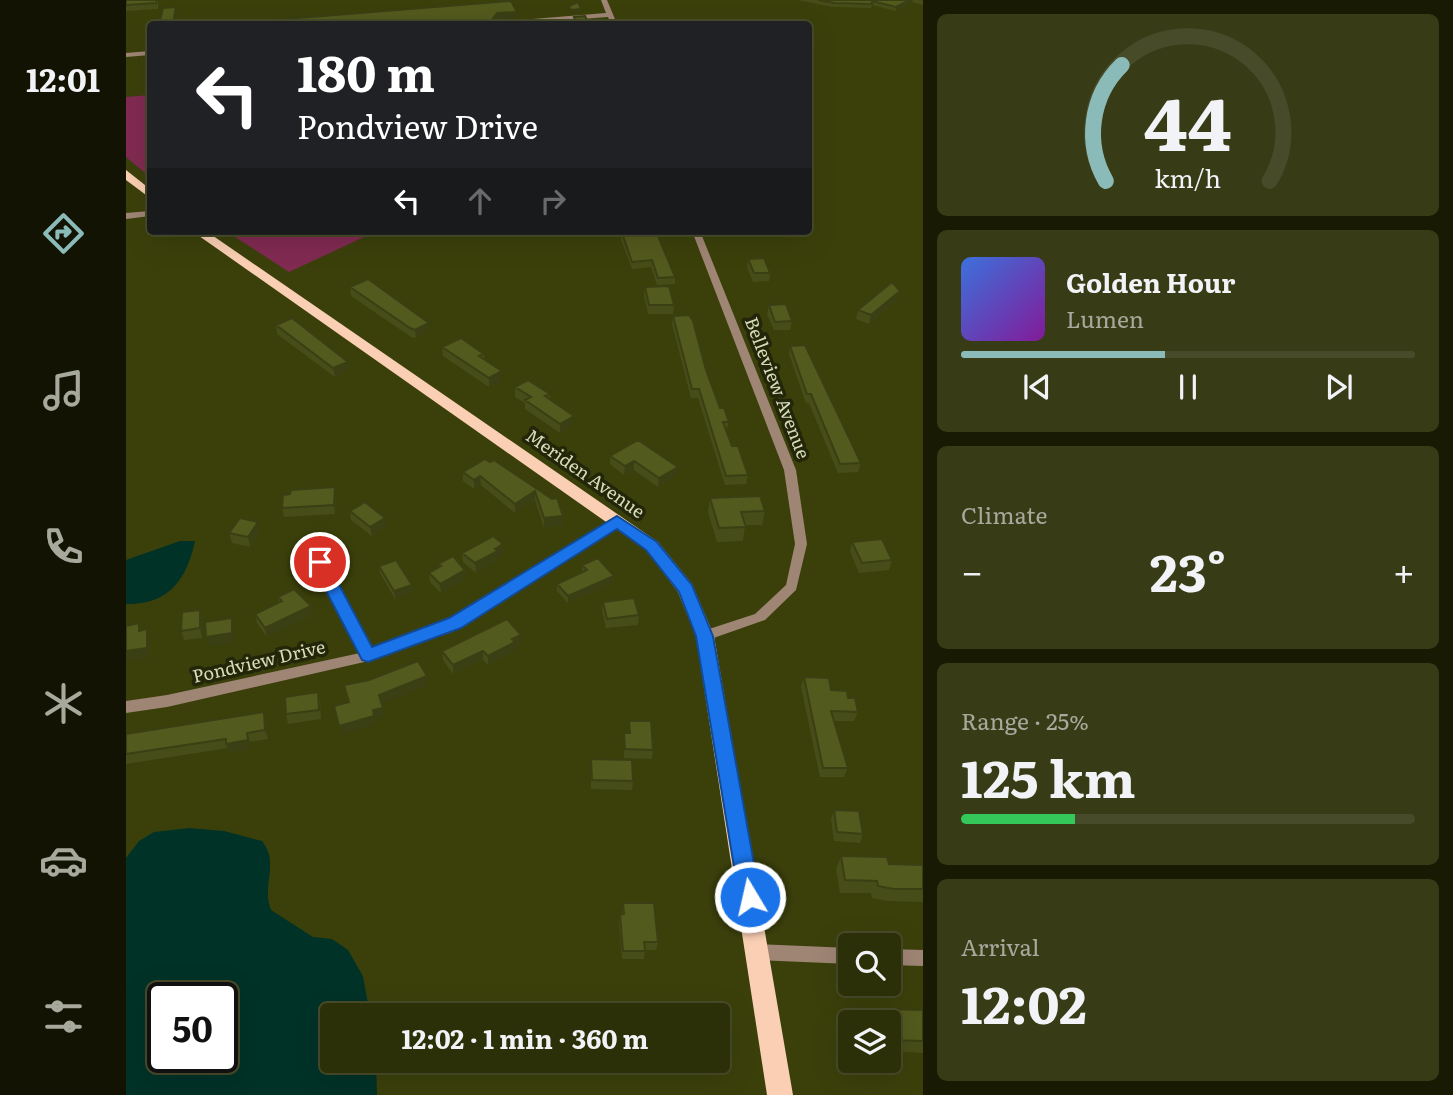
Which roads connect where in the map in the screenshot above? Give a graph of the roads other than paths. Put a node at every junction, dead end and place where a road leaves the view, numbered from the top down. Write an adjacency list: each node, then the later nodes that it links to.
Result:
1 (604, 0): 2 (street)
2 (610, 15): 3 (street); 4 (street)
3 (535, 21)
4 (613, 21)
5 (147, 53): 6 (street)
6 (126, 55)
7 (126, 174): 8 (main road)
8 (147, 192)
9 (147, 214): 10 (street)
10 (126, 216)
11 (204, 235): 13 (main road, Meriden Avenue)
12 (698, 235): 15 (street, Belleview Avenue)
13 (617, 521): 15 (main road, Meriden Avenue); 16 (street, Pondview Drive)
14 (320, 562): 16 (street)
15 (705, 636): 18 (main road, Meriden Avenue)
16 (368, 656): 17 (street, Pondview Drive)
17 (126, 707)
18 (758, 952): 19 (street); 22 (main road, Meriden Avenue)
19 (838, 955)
20 (901, 957): 21 (street)
21 (923, 958)
22 (780, 1095)

